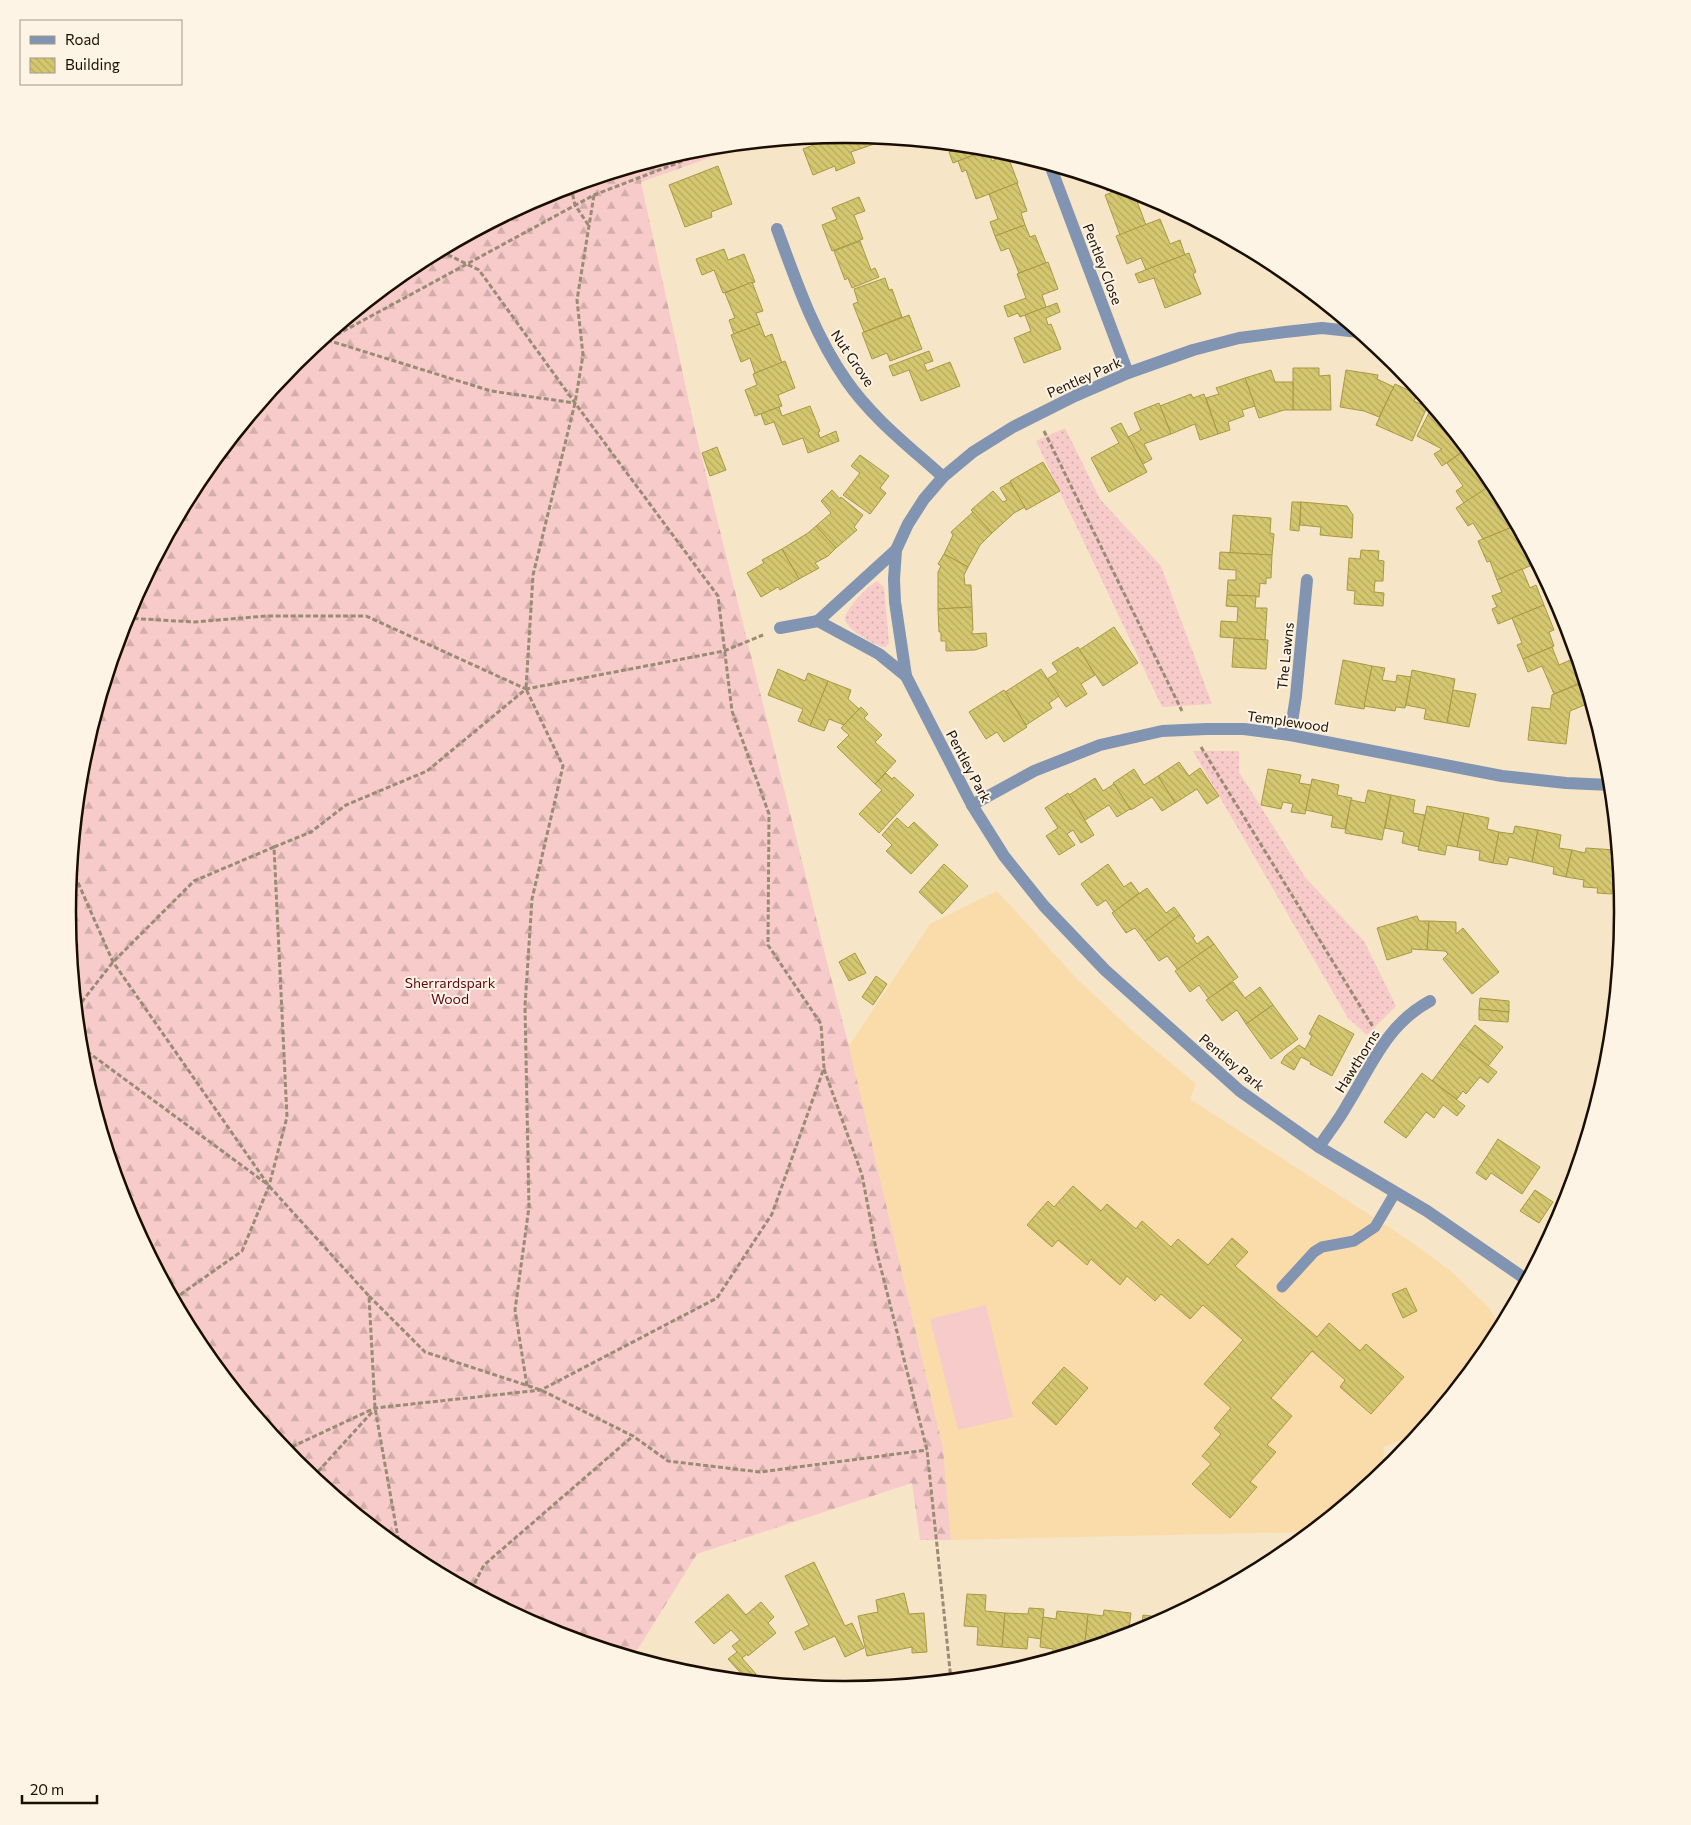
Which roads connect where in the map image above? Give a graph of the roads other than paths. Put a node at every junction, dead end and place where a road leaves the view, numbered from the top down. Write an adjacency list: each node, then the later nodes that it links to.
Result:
1 (1052, 171): 4 (street, Pentley Close)
2 (777, 229): 5 (street, Nut Grove)
3 (1349, 331): 4 (street, Pentley Park)
4 (1128, 373): 5 (street, Pentley Park)
5 (943, 477): 6 (street, Pentley Park)
6 (896, 550): 8 (street); 10 (street, Pentley Park)
7 (1307, 580): 11 (street, The Lawns)
8 (818, 621): 9 (street); 10 (street)
9 (780, 628)
10 (906, 676): 13 (street, Pentley Park)
11 (1290, 735): 12 (street, Templewood); 13 (street, Templewood)
12 (1604, 786)
13 (972, 805): 15 (street, Pentley Park)
14 (1430, 1001): 15 (street, Hawthorns)
15 (1319, 1147): 16 (street, Pentley Park)
16 (1395, 1193): 17 (street, Pentley Park); 18 (lane)
17 (1522, 1277)
18 (1282, 1287)

